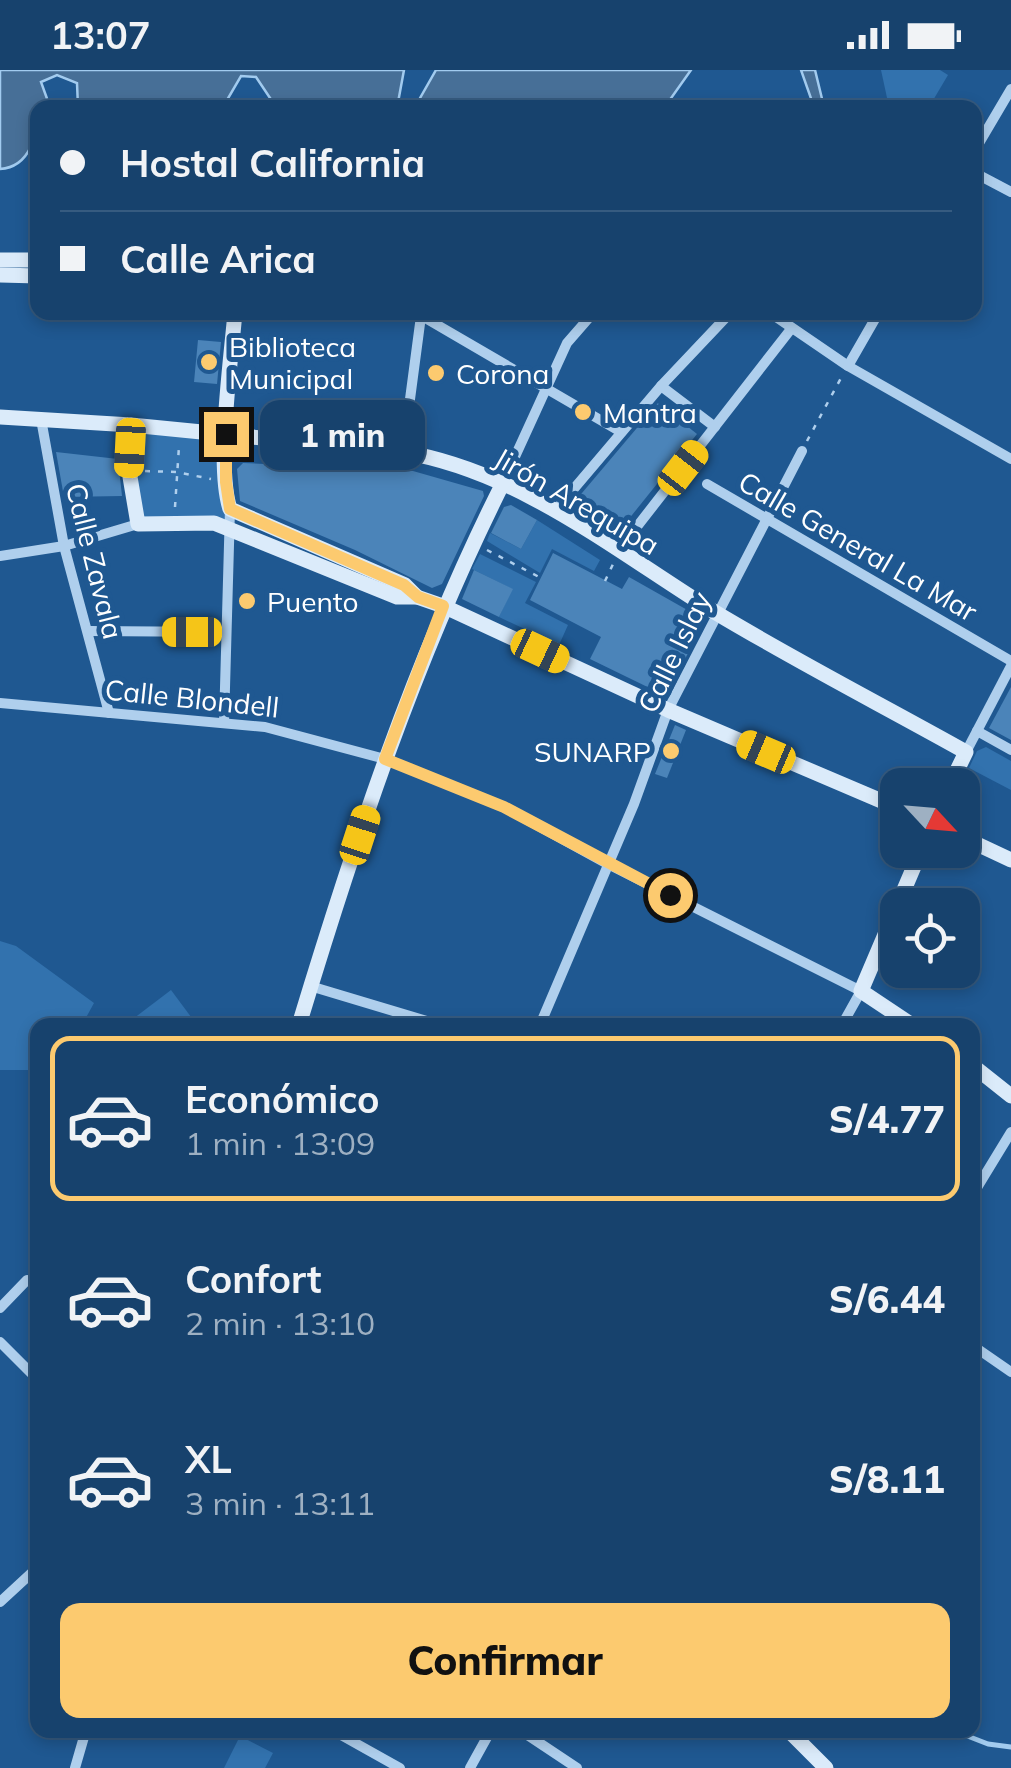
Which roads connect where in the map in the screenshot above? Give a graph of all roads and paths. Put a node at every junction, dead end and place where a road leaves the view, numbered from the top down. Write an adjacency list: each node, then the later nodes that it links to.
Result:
1 (1011, 89): 2 (street)
2 (982, 138)
3 (982, 177): 4 (street)
4 (1011, 192)
5 (0, 260): 6 (street)
6 (30, 260)
7 (0, 274): 8 (street)
8 (30, 276)
9 (233, 320): 26 (street)
10 (417, 320): 27 (street)
11 (429, 320): 18 (street)
12 (587, 320): 18 (street)
13 (723, 320): 19 (street)
14 (780, 320): 16 (street)
15 (874, 320): 17 (street)
16 (792, 329): 17 (street); 23 (street)
17 (848, 366): 28 (path); 29 (street)
18 (545, 386): 25 (street); 33 (street)
19 (660, 386): 23 (street); 25 (street)
20 (0, 417): 21 (street, Jirón Arequipa)
21 (41, 419): 22 (street, Jirón Arequipa); 41 (street, Calle Zavala)
22 (131, 424): 24 (street, Jirón Arequipa); 30 (street)
23 (715, 427): 43 (street)
24 (180, 429): 26 (street, Jirón Arequipa); 31 (path)
25 (621, 432): 36 (street)
26 (226, 434): 27 (street, Jirón Arequipa); 32 (street)
27 (404, 452): 33 (street, Jirón Arequipa)
28 (802, 452): 37 (street, Calle Islay)
29 (1011, 459)
30 (128, 471): 31 (path); 39 (street)
31 (176, 472): 32 (path); 38 (path)
32 (226, 482): 35 (street)
33 (503, 482): 36 (street, Jirón Arequipa); 48 (street)
34 (707, 484): 37 (street, Calle General La Mar)
35 (230, 509): 40 (street); 47 (street)
36 (555, 511): 43 (street, Jirón Arequipa)
37 (765, 518): 49 (street, Calle Islay); 52 (street, Calle General La Mar)
38 (175, 522): 39 (street); 40 (street)
39 (138, 524): 41 (street)
40 (228, 528): 47 (street); 51 (street)
41 (64, 546): 44 (street); 50 (street, Calle Zavala)
42 (483, 548): 45 (path)
43 (618, 552): 46 (path); 49 (street, Jirón Arequipa)
44 (0, 556)
45 (541, 578)
46 (605, 581)
47 (418, 597): 48 (street)
48 (443, 606): 54 (street); 60 (street)
49 (717, 613): 54 (street, Calle Islay); 59 (street, Jirón Arequipa)
50 (89, 631): 51 (street); 55 (street, Calle Zavala)
51 (226, 632): 56 (street)
52 (1011, 664): 57 (street)
53 (0, 703): 55 (street, Calle Blondell)
54 (668, 710): 62 (street); 65 (street, Calle Islay)
55 (109, 714): 56 (street, Calle Blondell)
56 (224, 722): 60 (street, Calle Blondell)
57 (976, 731): 58 (street); 59 (street)
58 (1011, 750)
59 (966, 752): 61 (street)
60 (385, 759): 65 (street, Calle Blondell); 67 (street)
61 (958, 768)
62 (880, 800)
63 (980, 845): 64 (street)
64 (1011, 860)
65 (606, 863): 68 (street, Calle Blondell); 71 (street, Calle Islay)
66 (912, 868): 68 (street)
67 (310, 986): 69 (street); 70 (street)
68 (861, 991): 72 (street); 73 (street, Calle Blondell)
69 (300, 1018)
70 (417, 1018)
71 (543, 1018)
72 (846, 1018)
73 (902, 1018)
74 (980, 1071): 75 (street)
75 (989, 1076): 76 (street); 77 (street)
76 (1011, 1086)
77 (1011, 1096)
78 (1011, 1132): 79 (street)
79 (980, 1183)
80 (28, 1280): 81 (street)
81 (0, 1308)
82 (0, 1342): 84 (street)
83 (980, 1351): 85 (street)
84 (30, 1372)
85 (1011, 1372)
86 (30, 1574): 87 (street)
87 (0, 1602)
88 (84, 1738): 93 (street)
89 (346, 1738): 94 (street)
90 (487, 1738): 95 (street)
91 (532, 1738): 96 (street)
92 (796, 1738): 97 (street)
93 (75, 1768)
94 (400, 1768)
95 (470, 1768)
96 (577, 1768)
97 (826, 1768)

